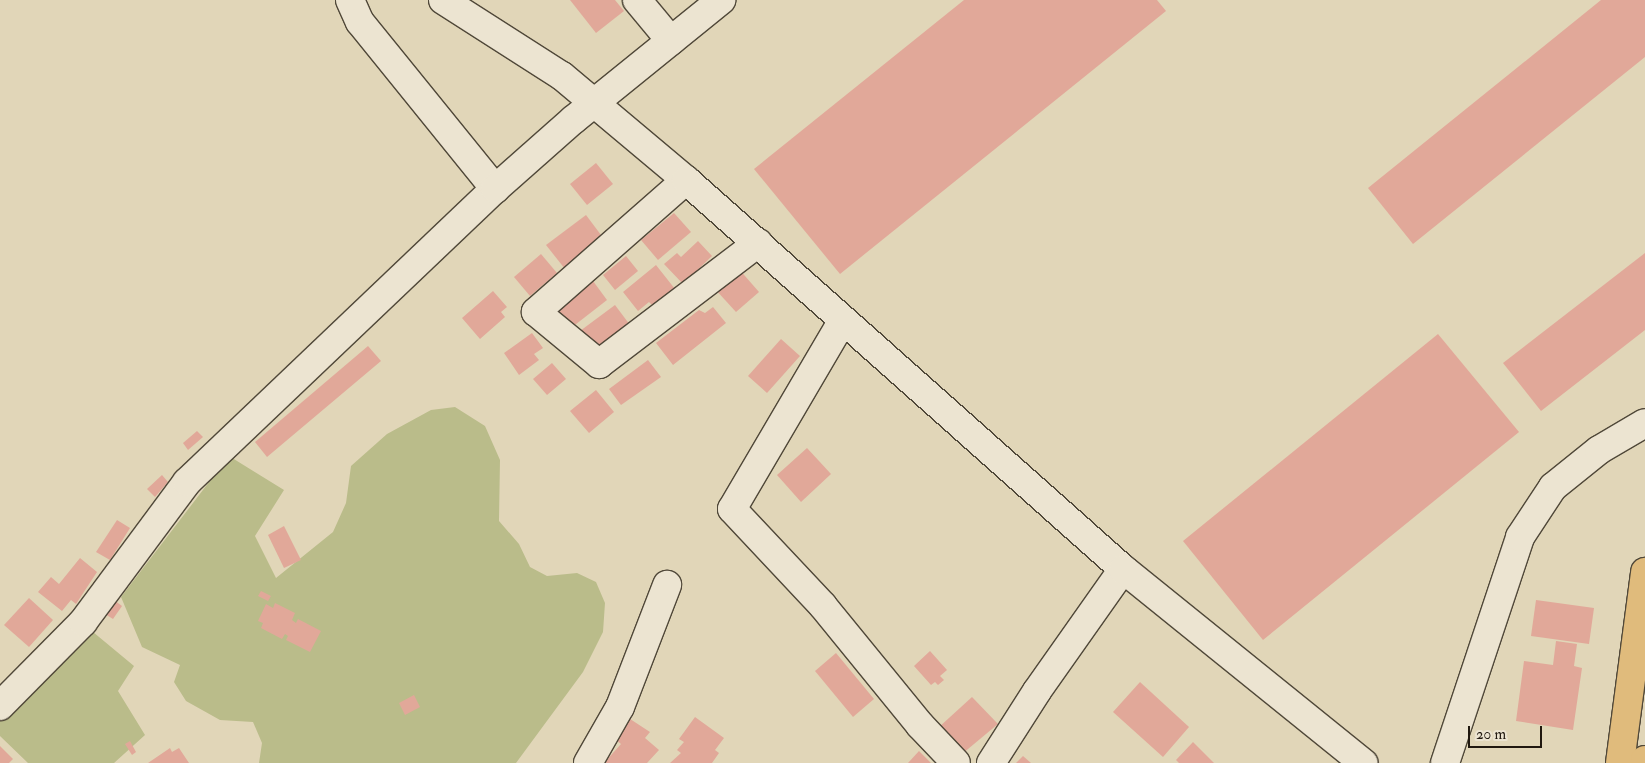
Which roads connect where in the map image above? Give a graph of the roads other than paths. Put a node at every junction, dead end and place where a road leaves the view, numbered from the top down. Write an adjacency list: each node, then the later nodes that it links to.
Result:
1 (350, 0): 8 (street)
2 (443, 0): 6 (street)
3 (637, 0): 5 (street)
4 (721, 0): 5 (street)
5 (671, 41): 6 (street)
6 (594, 104): 7 (street); 8 (street)
7 (686, 180): 9 (street); 9 (street)
8 (495, 189): 16 (street)
9 (758, 243): 10 (street)
10 (844, 320): 12 (street); 18 (street)
11 (1645, 423): 21 (street)
12 (1123, 569): 19 (street); 20 (street)
13 (1645, 572): 15 (highway)
14 (667, 585): 17 (street)
15 (1634, 636): 22 (highway); 23 (highway)
16 (0, 706)
17 (588, 763)
18 (956, 763)
19 (991, 763)
20 (1363, 763)
21 (1446, 763)
22 (1608, 763)
23 (1620, 763)

